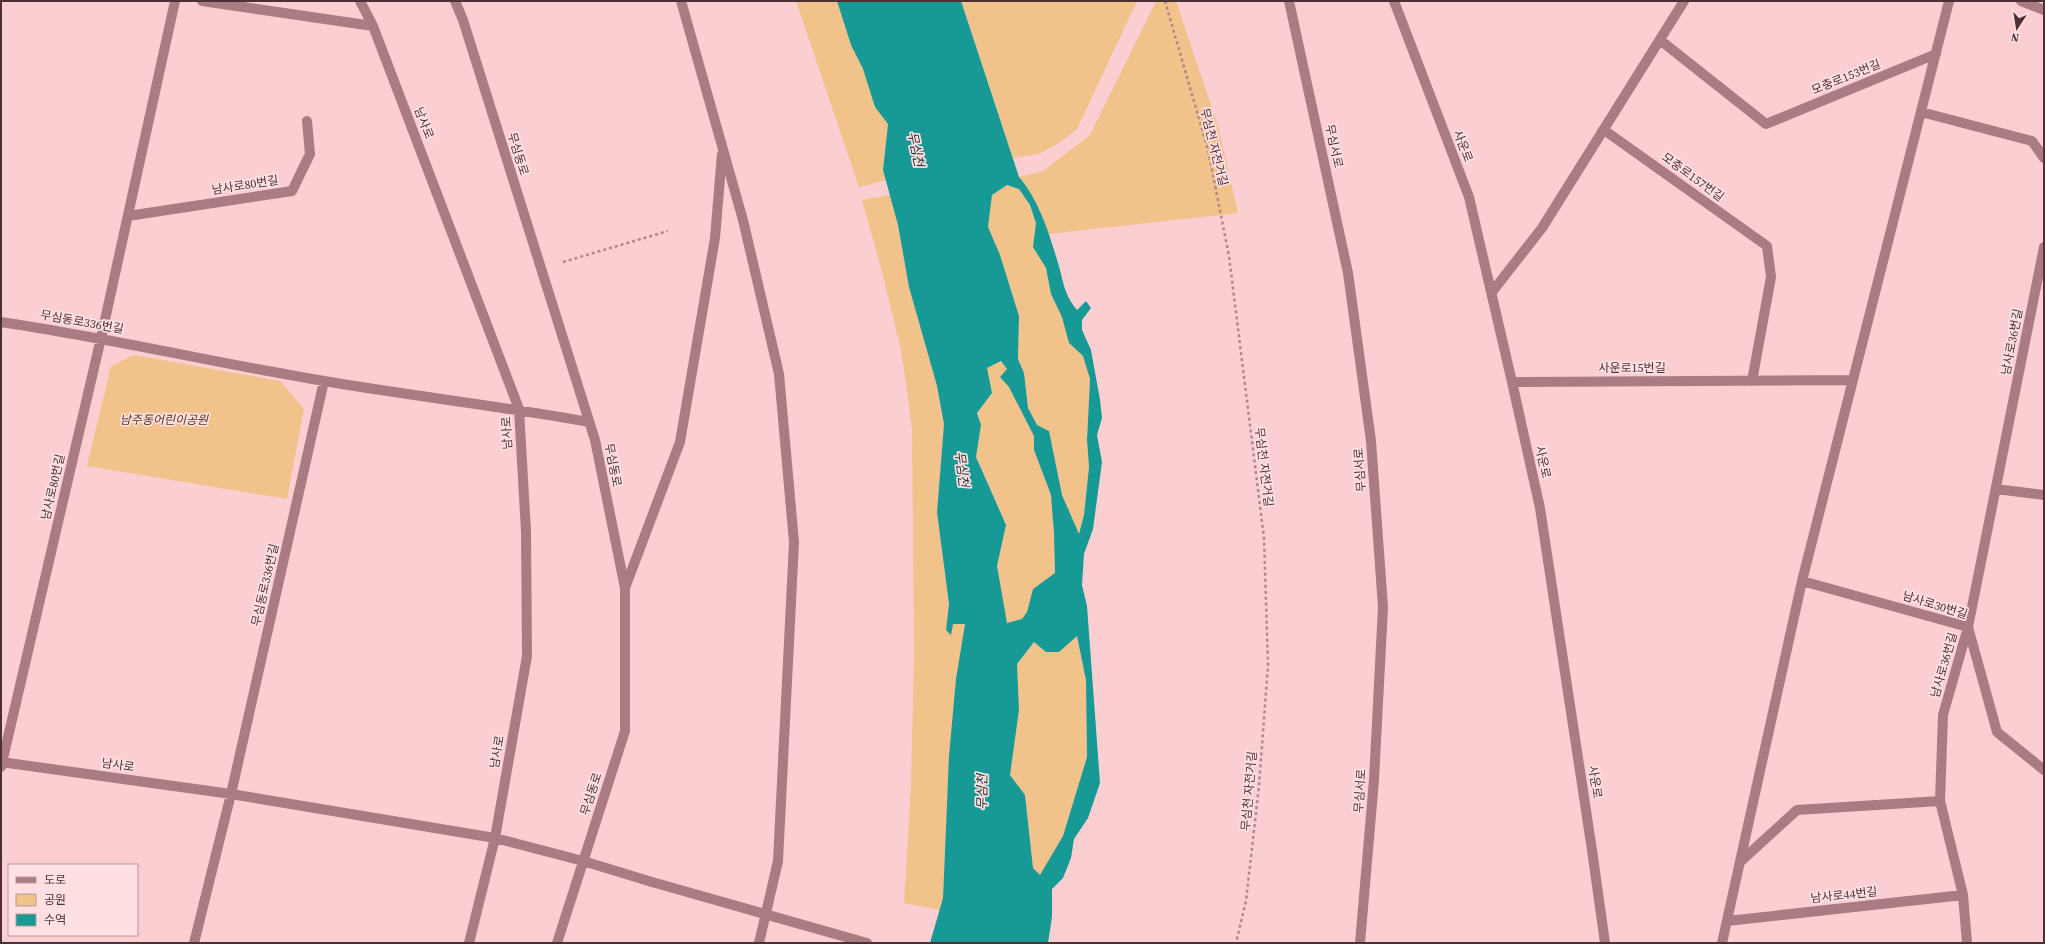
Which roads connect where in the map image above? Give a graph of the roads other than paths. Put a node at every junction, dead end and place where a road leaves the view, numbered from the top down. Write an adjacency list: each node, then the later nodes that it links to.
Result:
1 (175, 1): 20 (street, 남사로80번길)
2 (202, 1): 12 (street)
3 (360, 1): 12 (street, 남사로)
4 (455, 1): 30 (street, 무심동로)
5 (681, 1): 18 (street)
6 (1289, 1): 50 (street, 무심서로)
7 (1394, 1): 22 (street, 사운로)
8 (1684, 1): 13 (street)
9 (1949, 1): 14 (street)
10 (2022, 1): 11 (street)
11 (2044, 10)
12 (373, 26): 29 (street, 남사로)
13 (1660, 40): 14 (street, 모충로153번길); 17 (street)
14 (1936, 54): 15 (street)
15 (1921, 112): 19 (street); 25 (street)
16 (307, 121): 20 (street, 남사로80번길)
17 (1604, 130): 22 (street); 27 (street, 모충로157번길)
18 (723, 148): 34 (street); 48 (street)
19 (2044, 158)
20 (128, 216): 24 (street, 남사로80번길)
21 (2044, 247): 31 (street, 남사로36번길)
22 (1492, 292): 28 (street, 사운로)
23 (1, 322): 24 (street, 무심동로336번길)
24 (101, 338): 26 (street, 무심동로336번길); 36 (street, 남사로80번길)
25 (1853, 380): 27 (street, 사운로15번길); 33 (street)
26 (324, 381): 29 (street, 무심동로336번길); 38 (street, 무심동로336번길)
27 (1752, 381): 28 (street, 사운로15번길)
28 (1512, 382): 51 (street, 사운로)
29 (519, 409): 30 (street, 무심동로336번길); 40 (street, 남사로)
30 (589, 422): 34 (street, 무심동로)
31 (1996, 489): 32 (street); 35 (street, 남사로36번길)
32 (2044, 495)
33 (1802, 581): 35 (street, 남사로30번길); 42 (street)
34 (624, 588): 41 (street, 무심동로)
35 (1968, 627): 37 (street, 남사로30번길); 39 (street, 남사로36번길)
36 (1, 764): 38 (street, 남사로)
37 (2044, 770)
38 (231, 794): 40 (street, 남사로); 45 (street)
39 (1940, 801): 42 (street); 43 (street, 남사로36번길)
40 (495, 838): 41 (street, 남사로); 46 (street, 남사로)
41 (583, 861): 47 (street, 무심동로); 49 (street, 남사로, bridge)
42 (1740, 862): 44 (street)
43 (1963, 895): 44 (street, 남사로44번길); 53 (street, 남사로36번길)
44 (1727, 921): 52 (street)
45 (194, 943)
46 (469, 943)
47 (557, 943)
48 (759, 943)
49 (867, 943)
50 (1360, 943)
51 (1605, 943)
52 (1722, 943)
53 (1967, 943)

